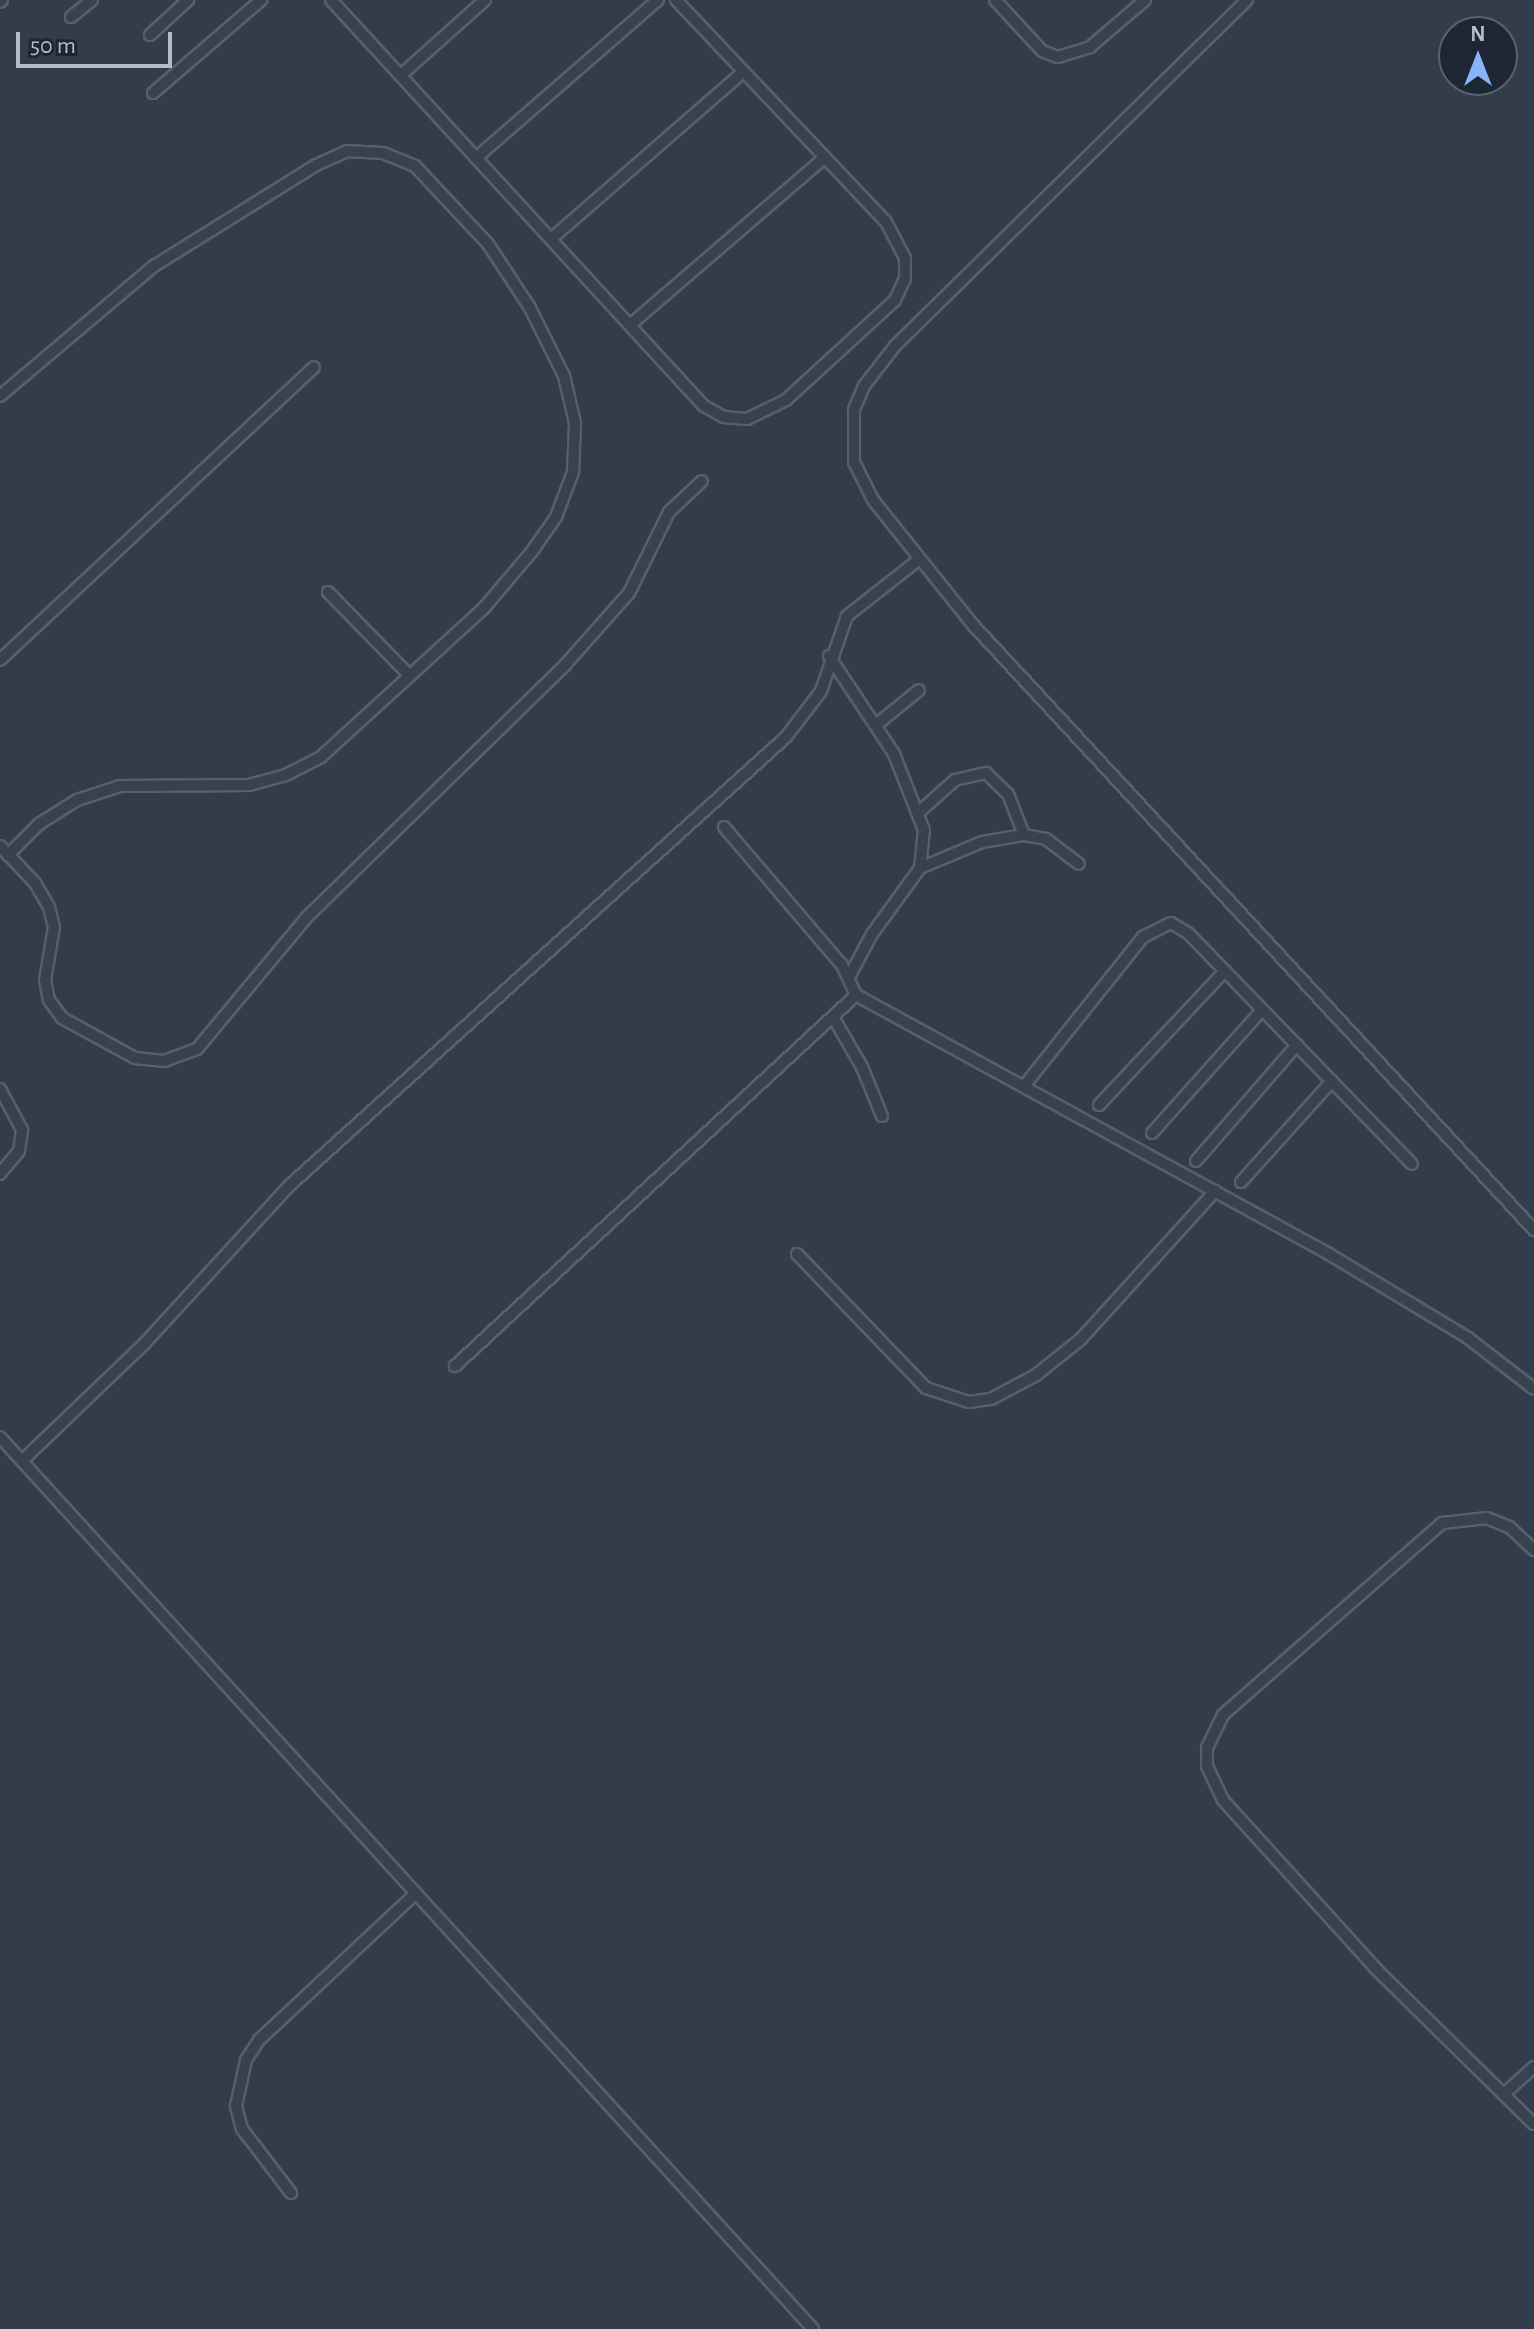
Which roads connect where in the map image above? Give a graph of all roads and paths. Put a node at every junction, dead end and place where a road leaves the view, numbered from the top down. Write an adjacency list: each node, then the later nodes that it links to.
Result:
1 (92, 0): 11 (lane)
2 (188, 0): 12 (lane)
3 (261, 0): 15 (lane)
4 (331, 0): 14 (lane)
5 (485, 0): 14 (lane)
6 (658, 0): 16 (lane)
7 (676, 0): 13 (lane)
8 (995, 0): 9 (lane)
9 (1145, 0)
10 (1247, 0): 23 (lane)
11 (71, 17)
12 (150, 35)
13 (743, 72): 17 (lane); 18 (lane)
14 (401, 75): 16 (lane)
15 (153, 93)
16 (476, 158): 18 (lane)
17 (824, 158): 19 (lane); 19 (lane)
18 (551, 239): 19 (lane)
19 (630, 325)
20 (314, 367): 26 (lane)
21 (0, 396): 27 (lane)
22 (702, 481): 34 (lane)
23 (917, 561): 25 (lane); 54 (lane)
24 (328, 592): 27 (lane)
25 (829, 656): 29 (lane); 59 (lane)
26 (0, 660)
27 (410, 676): 34 (lane)
28 (919, 690): 29 (lane)
29 (876, 725): 30 (lane)
30 (918, 813): 32 (lane); 36 (lane)
31 (724, 827): 38 (lane)
32 (1024, 835): 35 (lane); 36 (lane)
33 (0, 846): 34 (lane)
34 (8, 855)
35 (1079, 864)
36 (920, 868): 38 (lane)
37 (1225, 971): 40 (lane); 44 (lane); 46 (lane)
38 (849, 977): 39 (lane)
39 (856, 995): 41 (lane); 44 (lane)
40 (1262, 1010): 42 (lane); 48 (lane)
41 (833, 1017): 47 (lane); 56 (lane)
42 (1297, 1045): 43 (lane); 49 (lane)
43 (1332, 1081): 50 (lane); 52 (lane)
44 (1024, 1086): 53 (lane)
45 (0, 1089): 51 (lane)
46 (1099, 1105)
47 (882, 1116)
48 (1152, 1133)
49 (1196, 1161)
50 (1412, 1164)
51 (0, 1174)
52 (1241, 1182)
53 (1215, 1191): 55 (lane); 57 (lane)
54 (1534, 1230)
55 (797, 1254)
56 (455, 1366)
57 (1534, 1389)
58 (0, 1437): 59 (lane)
59 (22, 1461): 61 (lane)
60 (1534, 1550): 63 (lane)
61 (416, 1893): 65 (lane); 66 (lane)
62 (1534, 2067): 63 (lane)
63 (1505, 2093): 64 (lane)
64 (1534, 2124)
65 (291, 2193)
66 (813, 2329)

